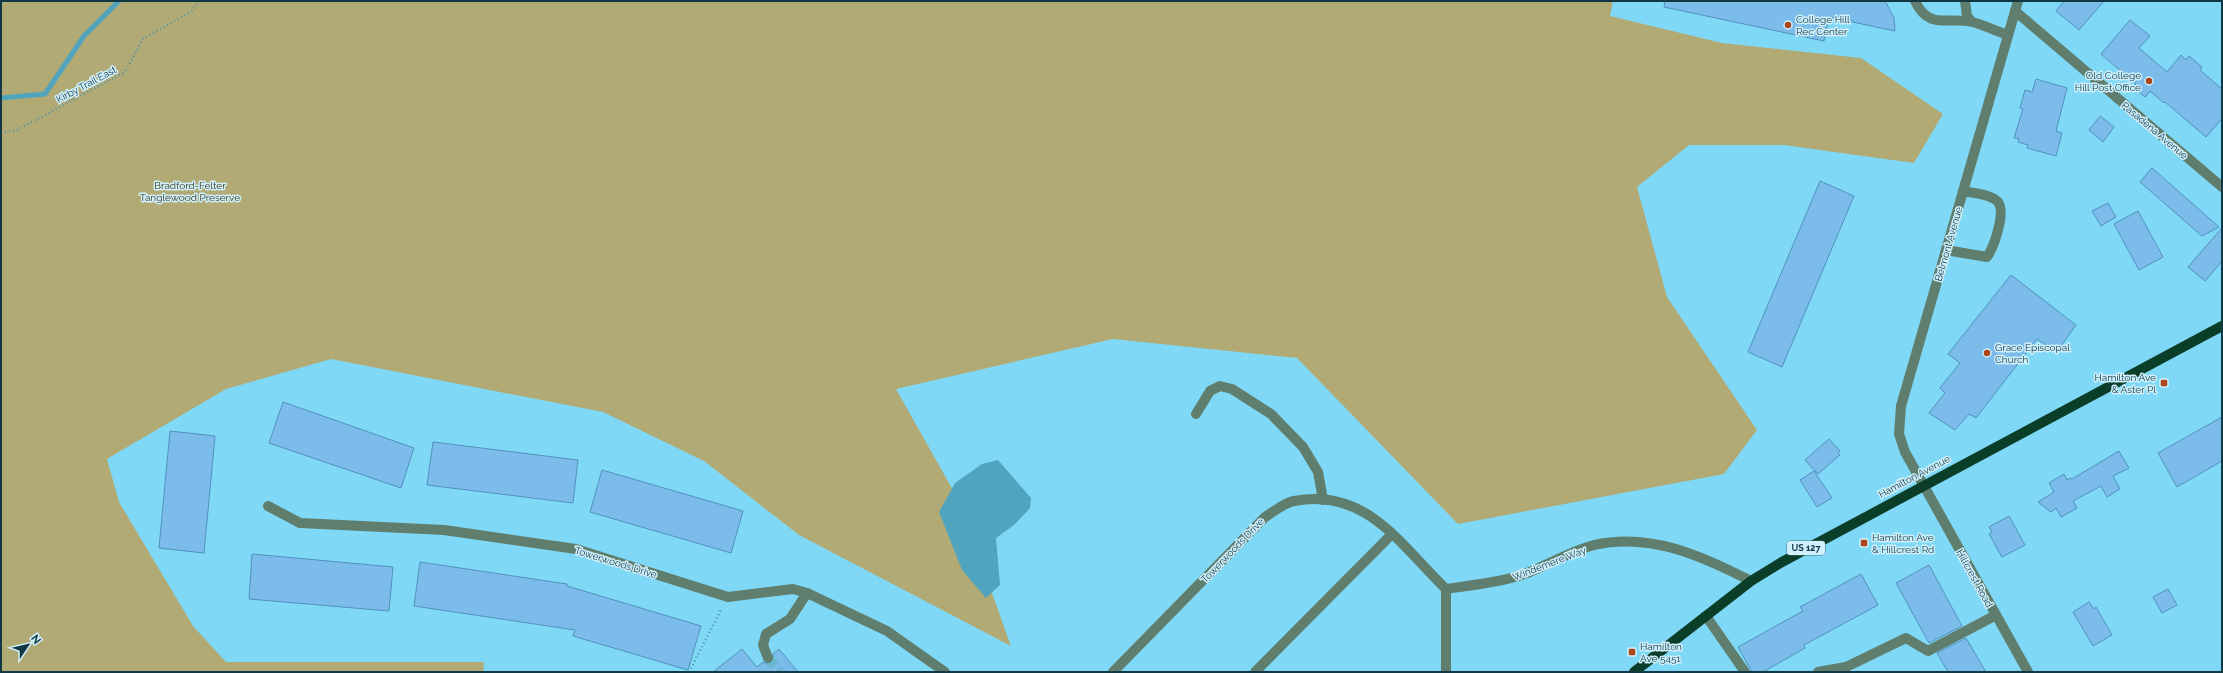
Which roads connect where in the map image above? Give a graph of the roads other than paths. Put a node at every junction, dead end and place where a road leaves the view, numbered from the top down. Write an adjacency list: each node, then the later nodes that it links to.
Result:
1 (1914, 1): 4 (street)
2 (1964, 1): 4 (street)
3 (2016, 6): 5 (street, Belmont Avenue); 6 (street, Pasadena Avenue)
4 (1971, 21): 5 (street)
5 (2008, 35): 7 (street, Belmont Avenue)
6 (2222, 187)
7 (1963, 191): 8 (street, Belmont Avenue); 8 (street)
8 (1946, 250): 11 (street, Belmont Avenue)
9 (2222, 326): 11 (main road, Hamilton Avenue / US 127)
10 (1196, 414): 12 (street)
11 (1923, 485): 15 (main road, Hamilton Avenue / US 127); 19 (street, Hillcrest Road)
12 (1323, 500): 14 (street, Towerwoods Drive); 22 (street, Towerwoods Drive)
13 (268, 506): 17 (street, Towerwoods Drive)
14 (1392, 534): 16 (street, Towerwoods Drive); 23 (street)
15 (1751, 580): 16 (street, Windemere Way); 18 (main road, Hamilton Avenue / US 127)
16 (1446, 589): 24 (street)
17 (808, 593): 20 (street); 21 (street, Towerwoods Drive)
18 (1706, 616): 25 (main road, Hamilton Avenue / US 127); 26 (street)
19 (1996, 616): 27 (street); 28 (street, Hillcrest Road)
20 (768, 658)
21 (945, 672)
22 (1113, 672)
23 (1255, 672)
24 (1446, 672)
25 (1634, 672)
26 (1744, 672)
27 (1818, 672)
28 (2028, 672)

